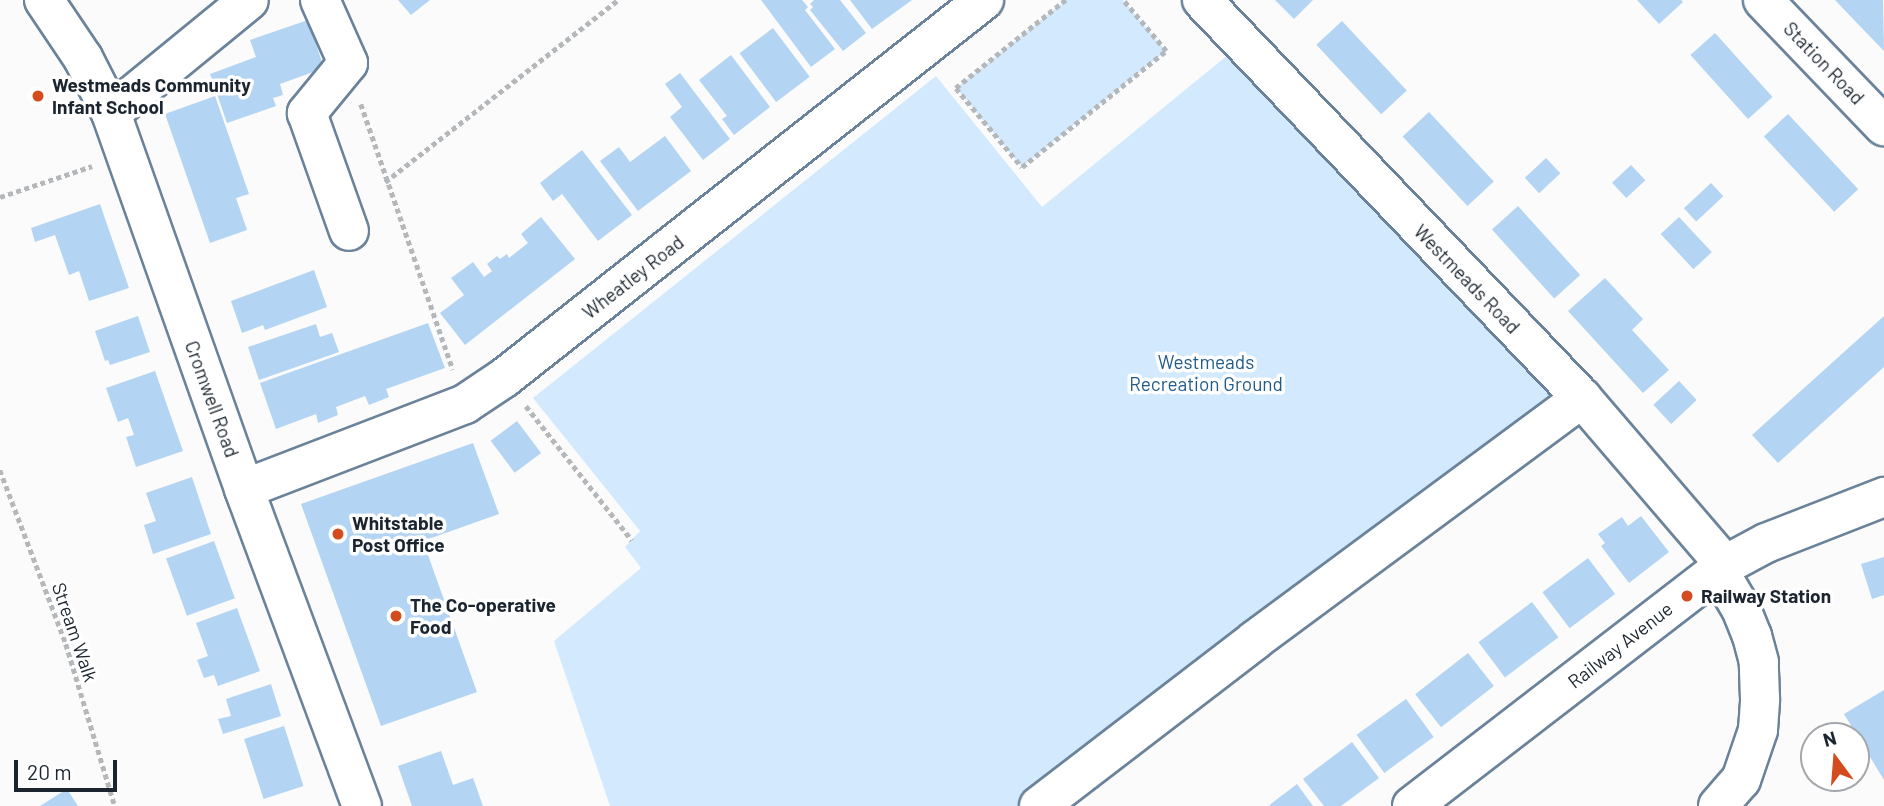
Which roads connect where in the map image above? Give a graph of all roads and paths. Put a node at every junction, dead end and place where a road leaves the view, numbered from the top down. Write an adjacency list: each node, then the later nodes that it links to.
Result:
1 (44, 0): 11 (street, Cromwell Road)
2 (249, 0): 11 (street)
3 (320, 0): 10 (street)
4 (618, 0): 14 (path)
5 (984, 0): 17 (street, Wheatley Road)
6 (1066, 0): 7 (path)
7 (1124, 0)
8 (1202, 0): 18 (street, Westmeads Road)
9 (1763, 0): 12 (street, Station Road)
10 (348, 63): 14 (path); 16 (street)
11 (111, 113): 13 (street, Cromwell Road)
12 (1884, 126)
13 (124, 155): 15 (path); 21 (street, Cromwell Road)
14 (385, 182): 19 (path)
15 (0, 197)
16 (349, 231)
17 (504, 378): 19 (street, Wheatley Road); 23 (path)
18 (1582, 398): 24 (street, Westmeads Road); 28 (street)
19 (465, 404): 21 (street, Wheatley Road)
20 (0, 470): 26 (path, Stream Walk)
21 (244, 489): 27 (street, Cromwell Road)
22 (1884, 497): 24 (street, Railway Avenue)
23 (632, 540)
24 (1722, 567): 25 (street, Railway Avenue); 29 (street, Westmeads Road)
25 (1415, 805)
26 (115, 806)
27 (362, 806)
28 (1039, 806)
29 (1718, 806)

